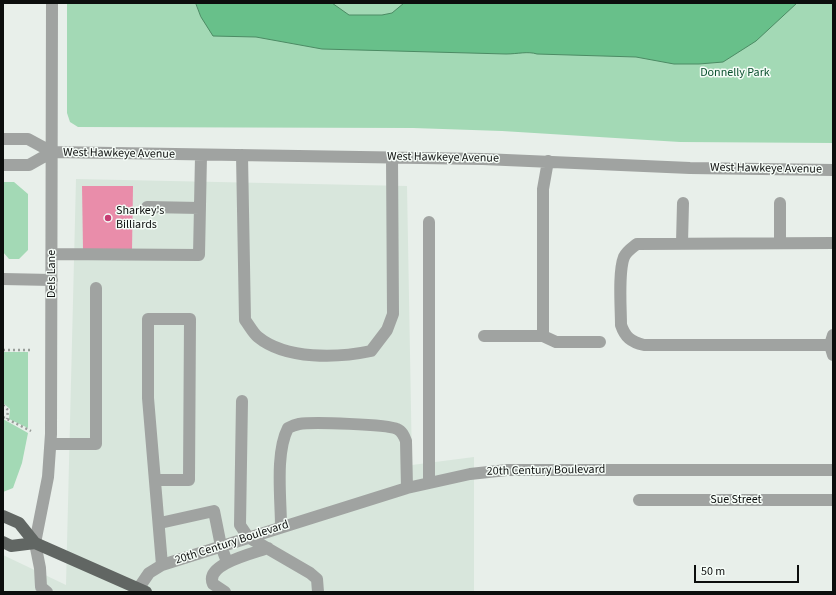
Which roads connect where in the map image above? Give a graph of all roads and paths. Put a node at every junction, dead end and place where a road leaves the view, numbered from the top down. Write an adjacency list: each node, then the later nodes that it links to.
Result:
1 (52, 3): 3 (street, Dels Lane)
2 (3, 139): 3 (street, West Hawkeye Avenue)
3 (52, 152): 5 (street, West Hawkeye Avenue); 8 (street, West Hawkeye Avenue); 18 (street, Dels Lane)
4 (242, 155): 5 (street, West Hawkeye Avenue); 6 (street, West Hawkeye Avenue); 6 (street)
5 (201, 156): 13 (street)
6 (392, 157): 7 (street, West Hawkeye Avenue)
7 (548, 161): 9 (street, West Hawkeye Avenue); 23 (street)
8 (3, 165)
9 (833, 170)
10 (683, 203): 15 (street)
11 (780, 203): 16 (street)
12 (147, 207): 13 (street)
13 (200, 208): 18 (street)
14 (429, 222): 36 (street)
15 (682, 243): 16 (street); 25 (street)
16 (780, 243): 17 (street)
17 (833, 243)
18 (52, 254): 20 (street, Dels Lane)
19 (3, 279): 20 (street)
20 (52, 280): 33 (street, Dels Lane)
21 (96, 288): 33 (street)
22 (484, 336): 23 (street)
23 (543, 336): 24 (street)
24 (600, 342)
25 (832, 345)
26 (3, 350): 27 (path)
27 (31, 350)
28 (242, 400): 43 (street)
29 (3, 405): 31 (path)
30 (3, 417): 31 (path)
31 (7, 419): 32 (path)
32 (31, 431)
33 (51, 444): 45 (street, Dels Lane)
34 (833, 470): 36 (street, 20th Century Boulevard)
35 (155, 480): 35 (street); 41 (street)
36 (429, 483): 37 (street, 20th Century Boulevard)
37 (407, 488): 42 (street, 20th Century Boulevard); 42 (street)
38 (639, 500): 39 (street, Sue Street)
39 (833, 500)
40 (3, 516): 45 (main road)
41 (160, 523): 46 (street); 49 (street)
42 (281, 527): 43 (street, 20th Century Boulevard)
43 (248, 537): 46 (street, 20th Century Boulevard); 47 (street)
44 (3, 542): 45 (main road)
45 (35, 544): 50 (main road); 52 (street)
46 (221, 546): 48 (street); 49 (street, 20th Century Boulevard)
47 (268, 548): 48 (street); 53 (street)
48 (227, 562): 51 (street)
49 (162, 565): 50 (street, 20th Century Boulevard)
50 (140, 591)
51 (222, 591)
52 (47, 592)
53 (318, 592)

